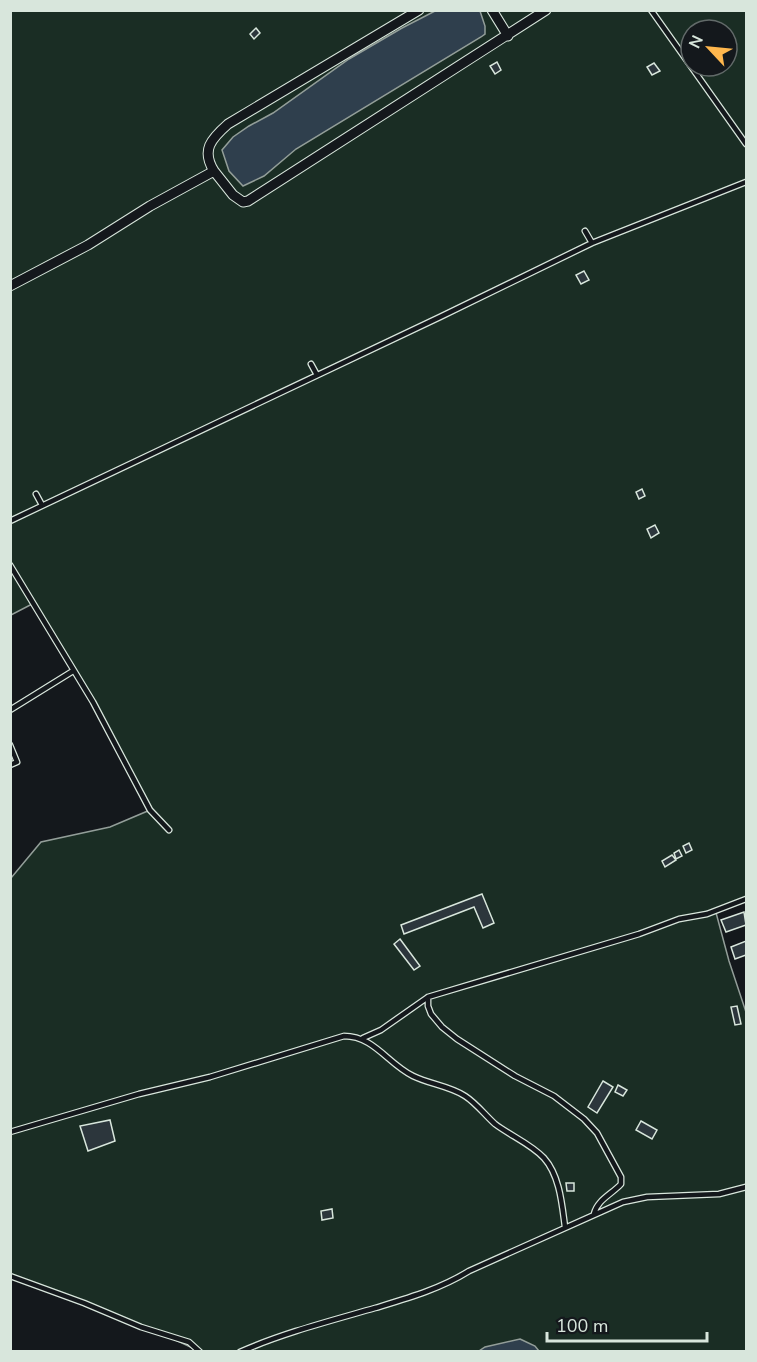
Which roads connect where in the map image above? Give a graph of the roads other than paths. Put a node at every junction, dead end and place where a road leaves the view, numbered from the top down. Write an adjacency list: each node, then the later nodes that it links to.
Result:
1 (419, 10): 7 (street)
2 (492, 10): 5 (street)
3 (546, 10): 5 (street)
4 (651, 10): 6 (lane)
5 (507, 36): 7 (street)
6 (747, 144)
7 (214, 171): 11 (street)
8 (747, 182): 10 (lane)
9 (585, 231): 10 (lane)
10 (592, 243): 13 (lane)
11 (10, 286)
12 (311, 364): 13 (lane)
13 (318, 375): 15 (lane)
14 (36, 494): 15 (lane)
15 (42, 505): 16 (lane)
16 (10, 521)
17 (10, 565): 18 (lane)
18 (73, 671): 19 (lane); 22 (lane)
19 (10, 710)
20 (10, 745): 21 (lane)
21 (10, 765)
22 (169, 830)
23 (747, 899): 24 (lane)
24 (428, 997): 25 (lane); 28 (lane)
25 (362, 1039): 26 (lane); 29 (lane)
26 (10, 1132)
27 (747, 1186): 28 (lane)
28 (594, 1214): 29 (lane)
29 (565, 1227): 32 (lane)
30 (10, 1276): 31 (lane)
31 (200, 1352)
32 (240, 1352)

